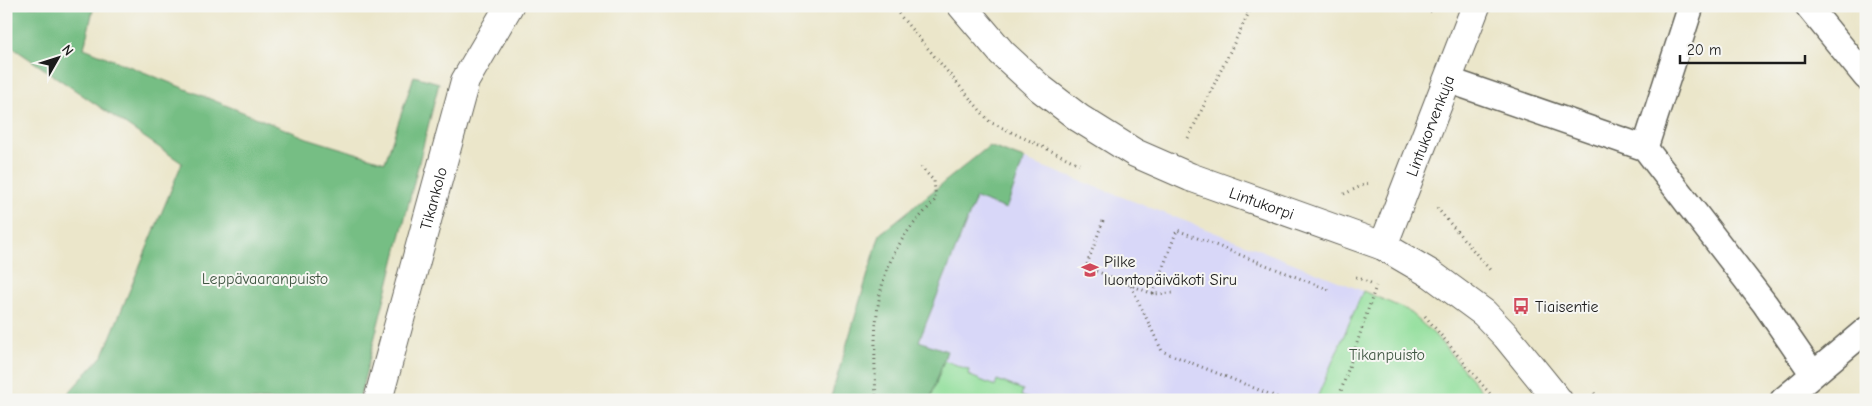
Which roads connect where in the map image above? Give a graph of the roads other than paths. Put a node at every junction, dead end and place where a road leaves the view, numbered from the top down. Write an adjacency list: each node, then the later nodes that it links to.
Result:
1 (509, 6): 12 (street, Tikankolo)
2 (962, 6): 9 (street, Lintukorpi)
3 (1476, 6): 7 (street, Lintukorvenkuja)
4 (1691, 6): 8 (lane)
5 (1808, 6): 6 (lane)
6 (1866, 77)
7 (1448, 80): 8 (lane); 9 (street, Lintukorvenkuja)
8 (1645, 148): 11 (lane)
9 (1383, 246): 13 (street, Lintukorpi)
10 (1866, 330): 11 (lane)
11 (1813, 374): 14 (lane)
12 (378, 400)
13 (1558, 400)
14 (1783, 400)

